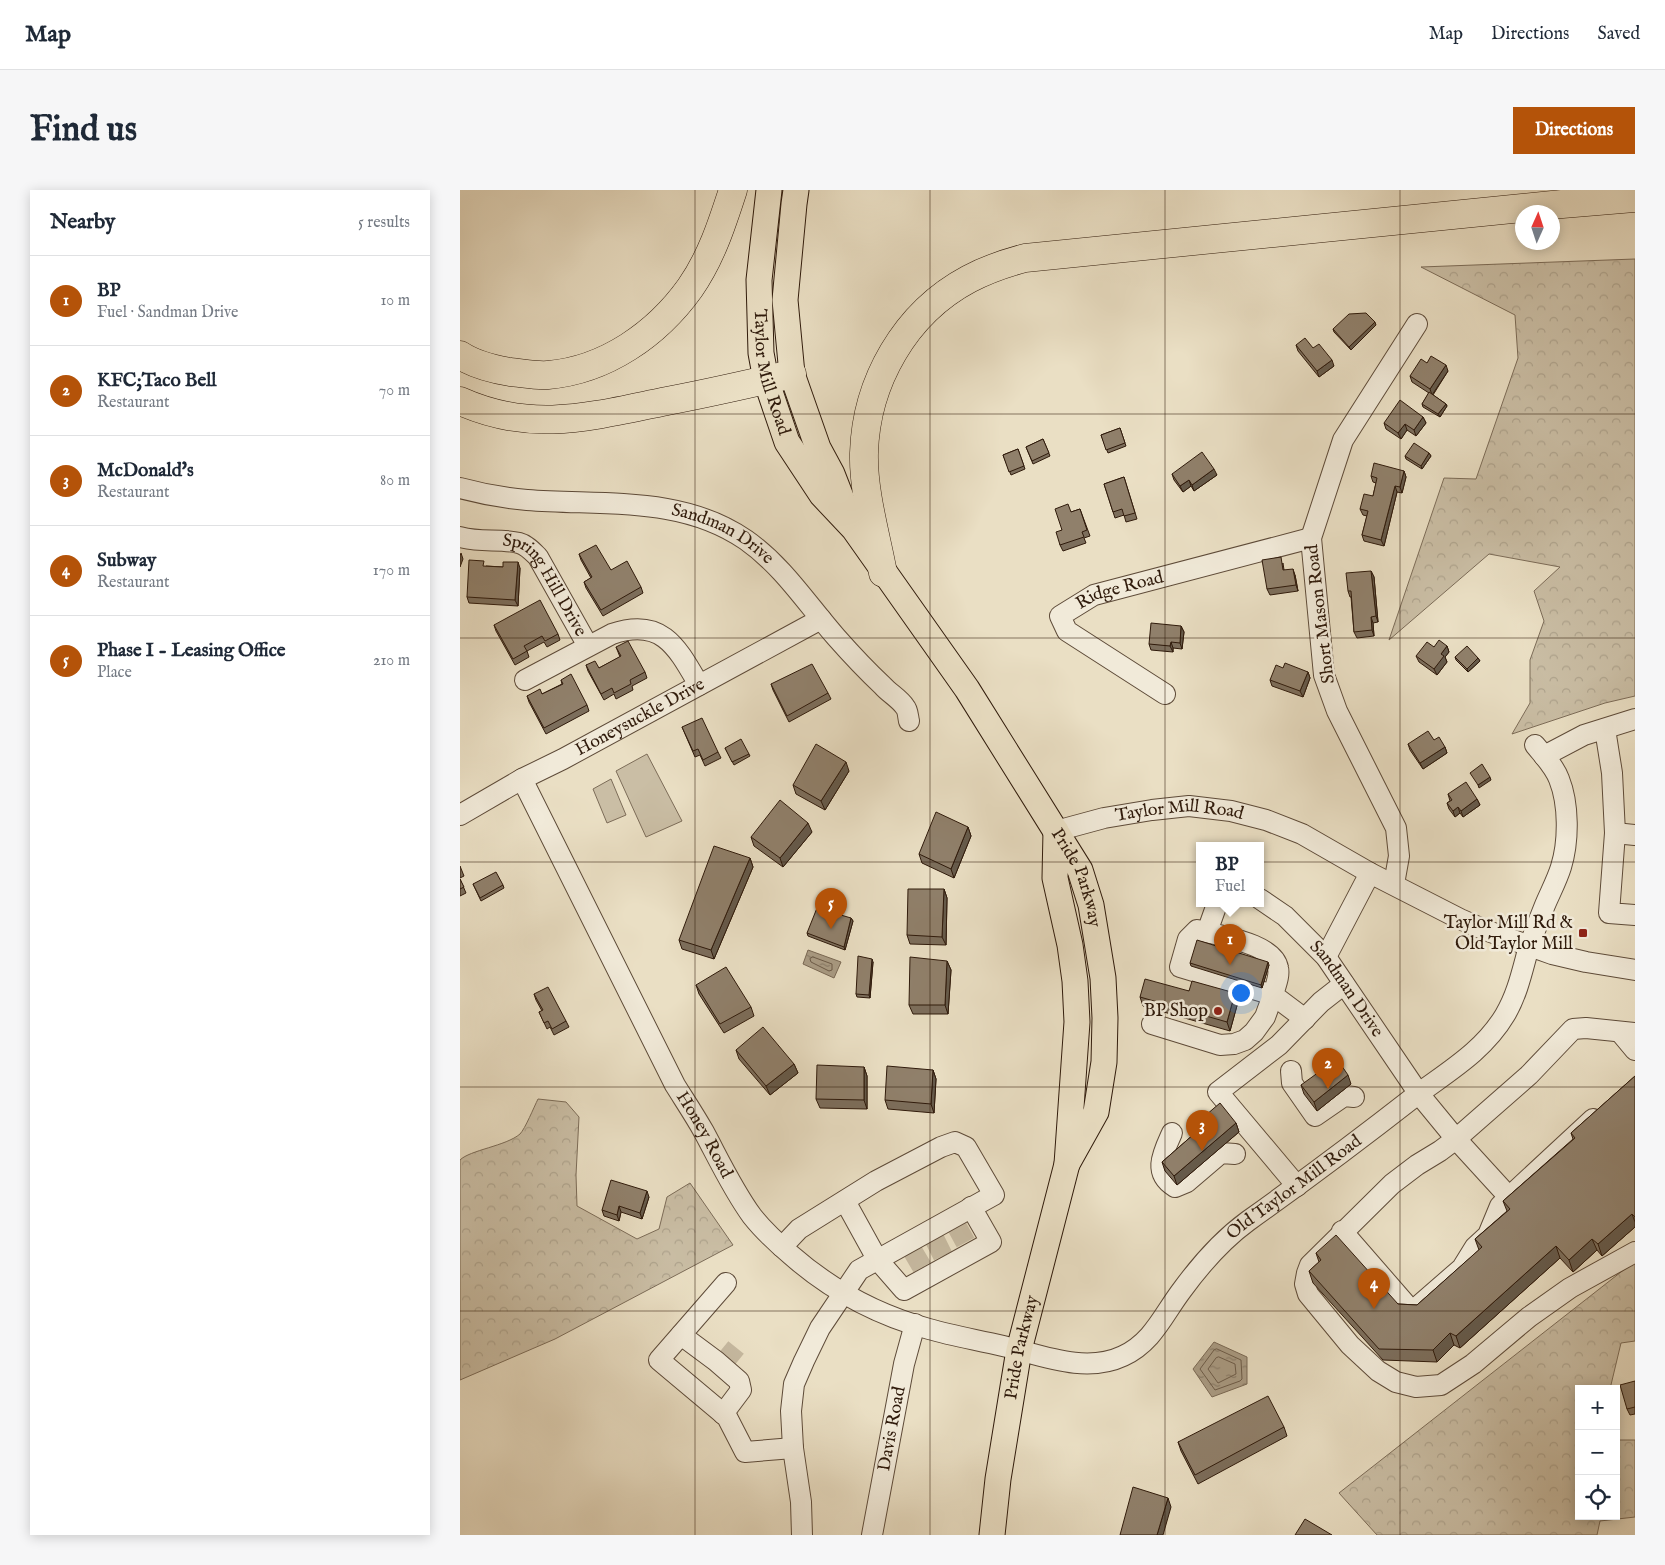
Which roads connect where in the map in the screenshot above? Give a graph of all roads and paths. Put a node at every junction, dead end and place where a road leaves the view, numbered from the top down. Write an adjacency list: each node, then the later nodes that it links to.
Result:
1 (733, 190): 6 (highway)
2 (769, 190): 7 (main road, Taylor Mill Road)
3 (796, 190): 7 (main road, Taylor Mill Road)
4 (1635, 198): 12 (highway)
5 (1417, 324): 11 (street, Short Mason Road)
6 (460, 355)
7 (779, 377): 8 (highway); 12 (main road, Taylor Mill Road)
8 (460, 401)
9 (460, 488): 13 (street, Sandman Drive)
10 (460, 537): 14 (street, Spring Hill Drive)
11 (1311, 538): 17 (street, Ridge Road); 27 (street, Short Mason Road)
12 (883, 572): 23 (main road, Taylor Mill Road)
13 (821, 619): 16 (street, Honeysuckle Drive); 19 (street, Sandman Drive)
14 (588, 646): 15 (street, Spring Hill Drive); 16 (street, Spring Hill Drive)
15 (525, 680)
16 (699, 685): 21 (street, Honeysuckle Drive)
17 (1165, 694)
18 (1635, 719): 20 (street)
19 (910, 721)
20 (1605, 729): 24 (street); 32 (street, Old Taylor Mill Road)
21 (522, 779): 22 (street, Honeysuckle Drive); 53 (street, Honey Road)
22 (460, 815)
23 (1056, 831): 26 (street, Taylor Mill Road); 62 (main road, Pride Parkway)
24 (1615, 833): 25 (street); 30 (street)
25 (1635, 835)
26 (1370, 873): 27 (street, Taylor Mill Road); 33 (street)
27 (1394, 884): 32 (street, Taylor Mill Road)
28 (1264, 902): 33 (street, Sandman Drive)
29 (1216, 907): 31 (street)
30 (1635, 915)
31 (1207, 932): 36 (street); 36 (street)
32 (1530, 945): 34 (street, Taylor Mill Road); 42 (street, Old Taylor Mill Road)
33 (1326, 957): 35 (street, Sandman Drive)
34 (1635, 970)
35 (1344, 984): 37 (street); 42 (street, Sandman Drive)
36 (1273, 995): 37 (street); 38 (street)
37 (1304, 1019): 48 (street)
38 (1152, 1024)
39 (1628, 1032): 40 (street); 46 (street)
40 (1635, 1050)
41 (1291, 1071): 43 (street)
42 (1419, 1094): 46 (street, Sandman Drive); 48 (street, Old Taylor Mill Road)
43 (1354, 1097)
44 (1606, 1107): 49 (street)
45 (1172, 1133): 47 (street)
46 (1456, 1139): 49 (street, Sandman Drive); 52 (street)
47 (1235, 1154)
48 (1297, 1186): 62 (street, Old Taylor Mill Road)
49 (1509, 1197): 52 (street)
50 (844, 1201): 51 (street); 53 (street); 55 (street)
51 (971, 1207): 55 (street); 55 (street)
52 (1342, 1232): 54 (street)
53 (782, 1247): 57 (street, Honey Road)
54 (1635, 1252)
55 (877, 1259): 57 (street)
56 (726, 1283): 59 (street)
57 (842, 1293): 58 (street, Honey Road); 64 (street)
58 (915, 1324): 62 (street, Honey Road); 66 (street, Davis Road)
59 (681, 1335): 60 (street); 63 (street)
60 (698, 1348): 61 (street); 63 (street)
61 (722, 1349)
62 (1019, 1350): 67 (main road, Pride Parkway)
63 (723, 1414): 64 (street)
64 (792, 1448): 65 (street)
65 (802, 1535)
66 (872, 1535)
67 (992, 1535)

